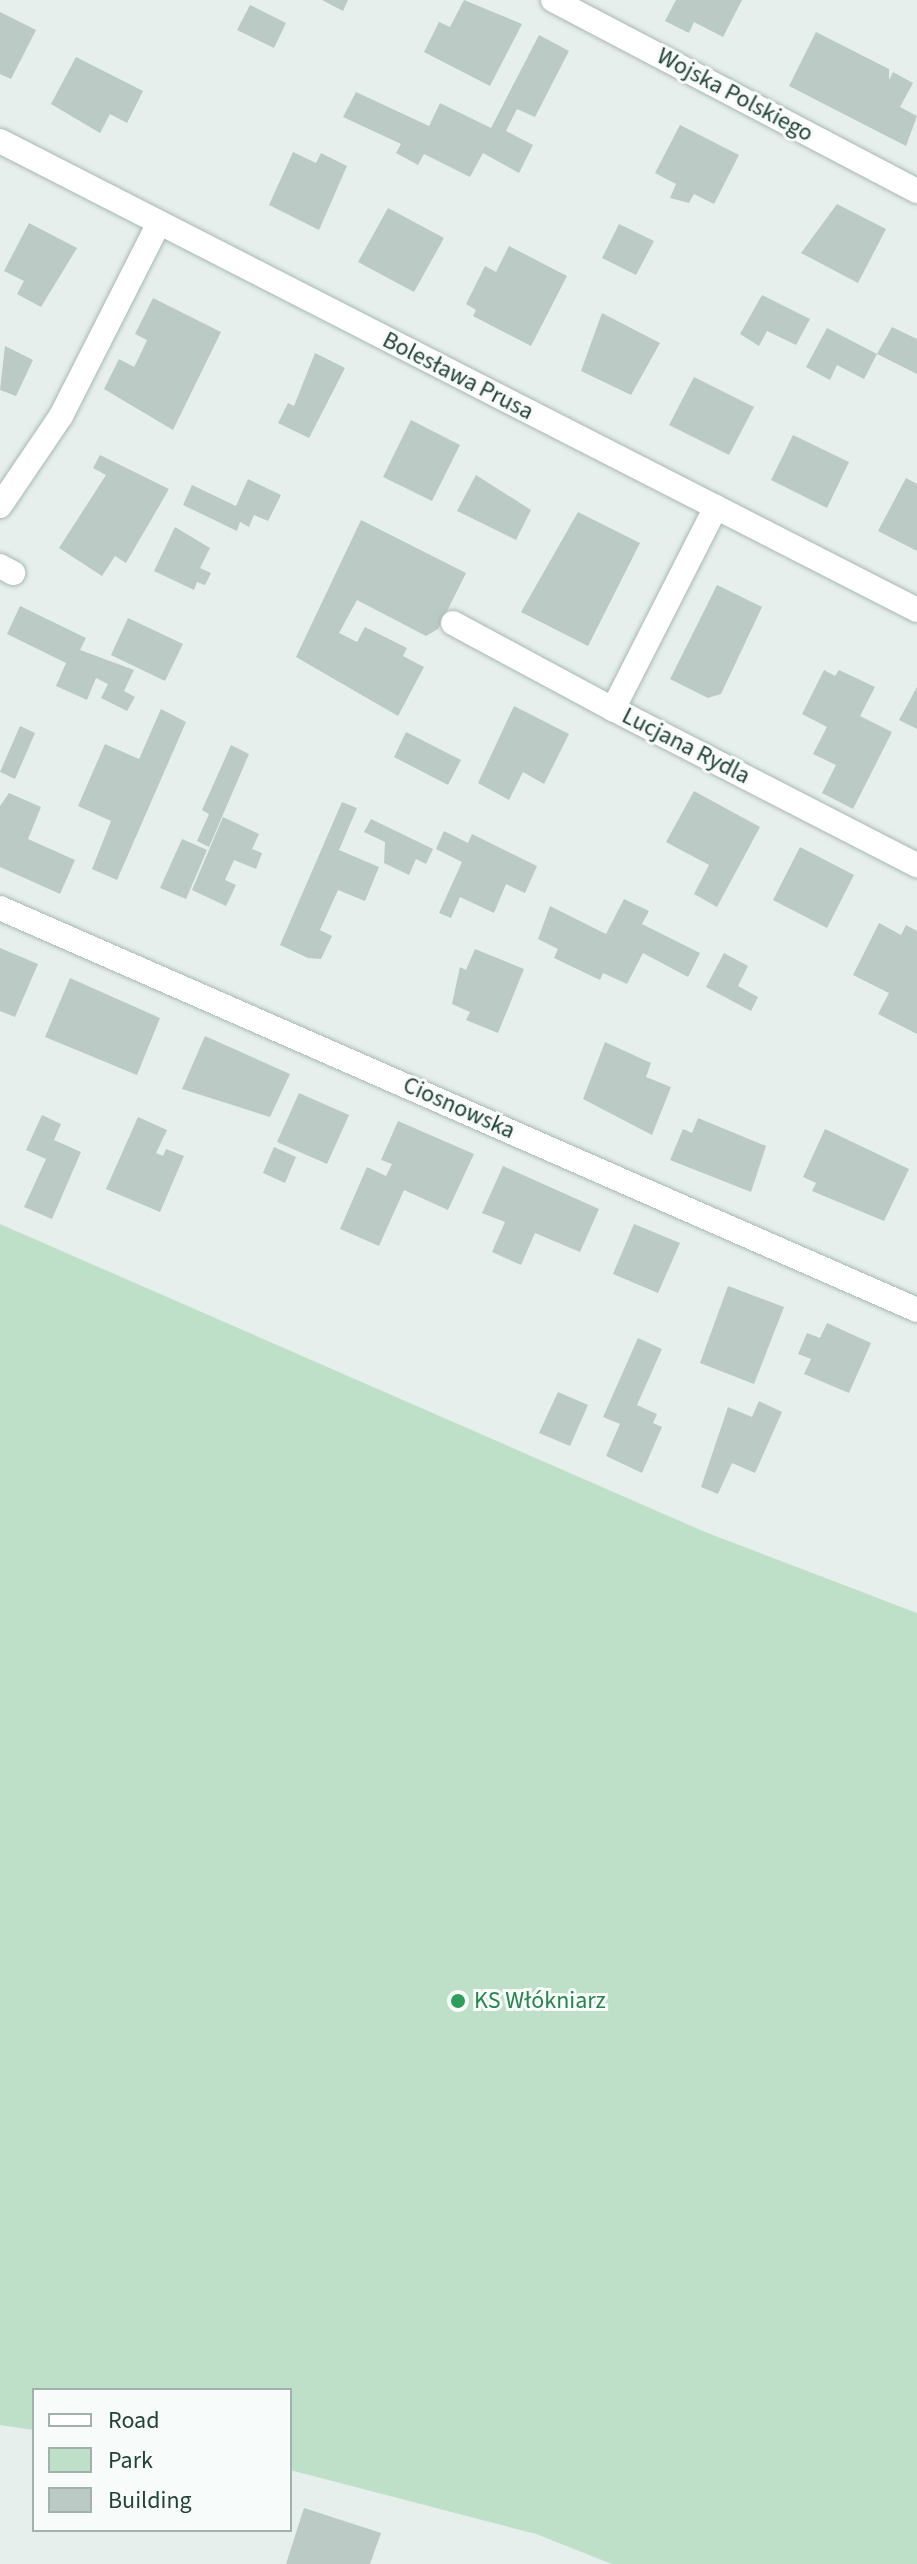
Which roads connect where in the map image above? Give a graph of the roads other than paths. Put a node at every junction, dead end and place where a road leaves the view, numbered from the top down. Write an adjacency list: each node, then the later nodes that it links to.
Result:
1 (553, 0): 3 (street, Wojska Polskiego)
2 (0, 141): 4 (street, Bolesława Prusa)
3 (917, 191)
4 (159, 223): 5 (street); 6 (street, Bolesława Prusa)
5 (0, 506)
6 (716, 507): 7 (street, Bolesława Prusa); 9 (street, Lucjana Rydla)
7 (917, 610)
8 (453, 623): 9 (street)
9 (613, 709): 10 (street, Lucjana Rydla)
10 (917, 865)
11 (0, 908): 12 (street, Ciosnowska)
12 (917, 1310)

